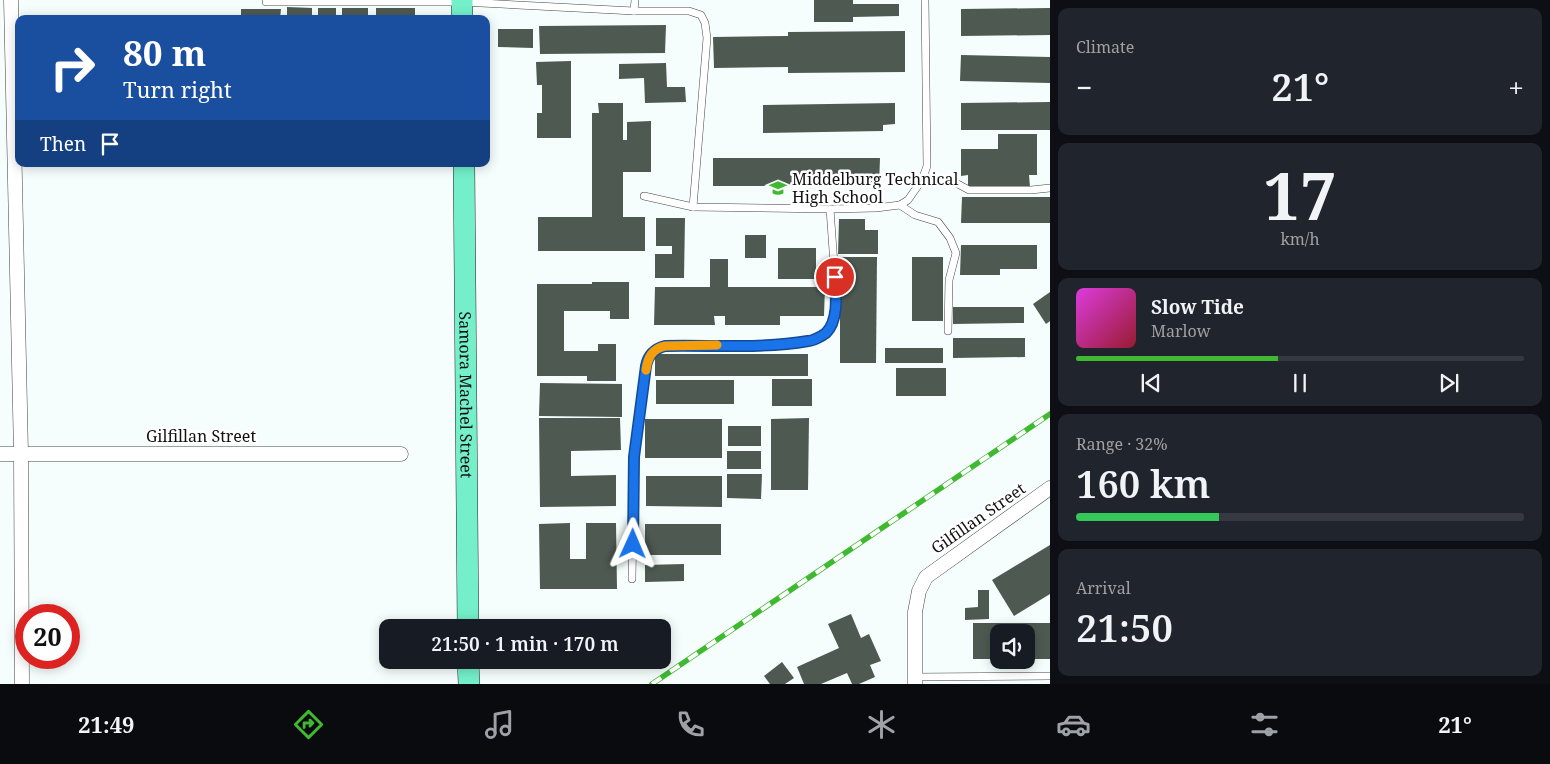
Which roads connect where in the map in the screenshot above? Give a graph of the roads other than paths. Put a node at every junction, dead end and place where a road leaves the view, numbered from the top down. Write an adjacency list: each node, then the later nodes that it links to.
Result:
1 (11, 0): 7 (street)
2 (635, 0): 6 (lane)
3 (925, 0): 10 (lane)
4 (266, 2): 5 (lane)
5 (462, 7): 6 (lane)
6 (634, 11): 14 (lane)
7 (15, 74)
8 (17, 167): 18 (street)
9 (464, 167): 22 (main road, Samora Machel Street)
10 (922, 180): 11 (lane); 13 (lane)
11 (1050, 188)
12 (644, 196): 14 (lane)
13 (900, 204): 15 (lane); 16 (lane)
14 (693, 207): 15 (lane)
15 (830, 209): 21 (lane)
16 (948, 331)
17 (0, 454): 18 (street, Gilfillan Street)
18 (21, 454): 19 (street, Gilfillan Street); 26 (street)
19 (401, 454)
20 (1050, 488): 25 (street, Gilfillan Street)
21 (632, 579)
22 (468, 619)
23 (468, 669): 27 (main road)
24 (1050, 676): 25 (lane)
25 (915, 680)
26 (22, 684)
27 (469, 684)

